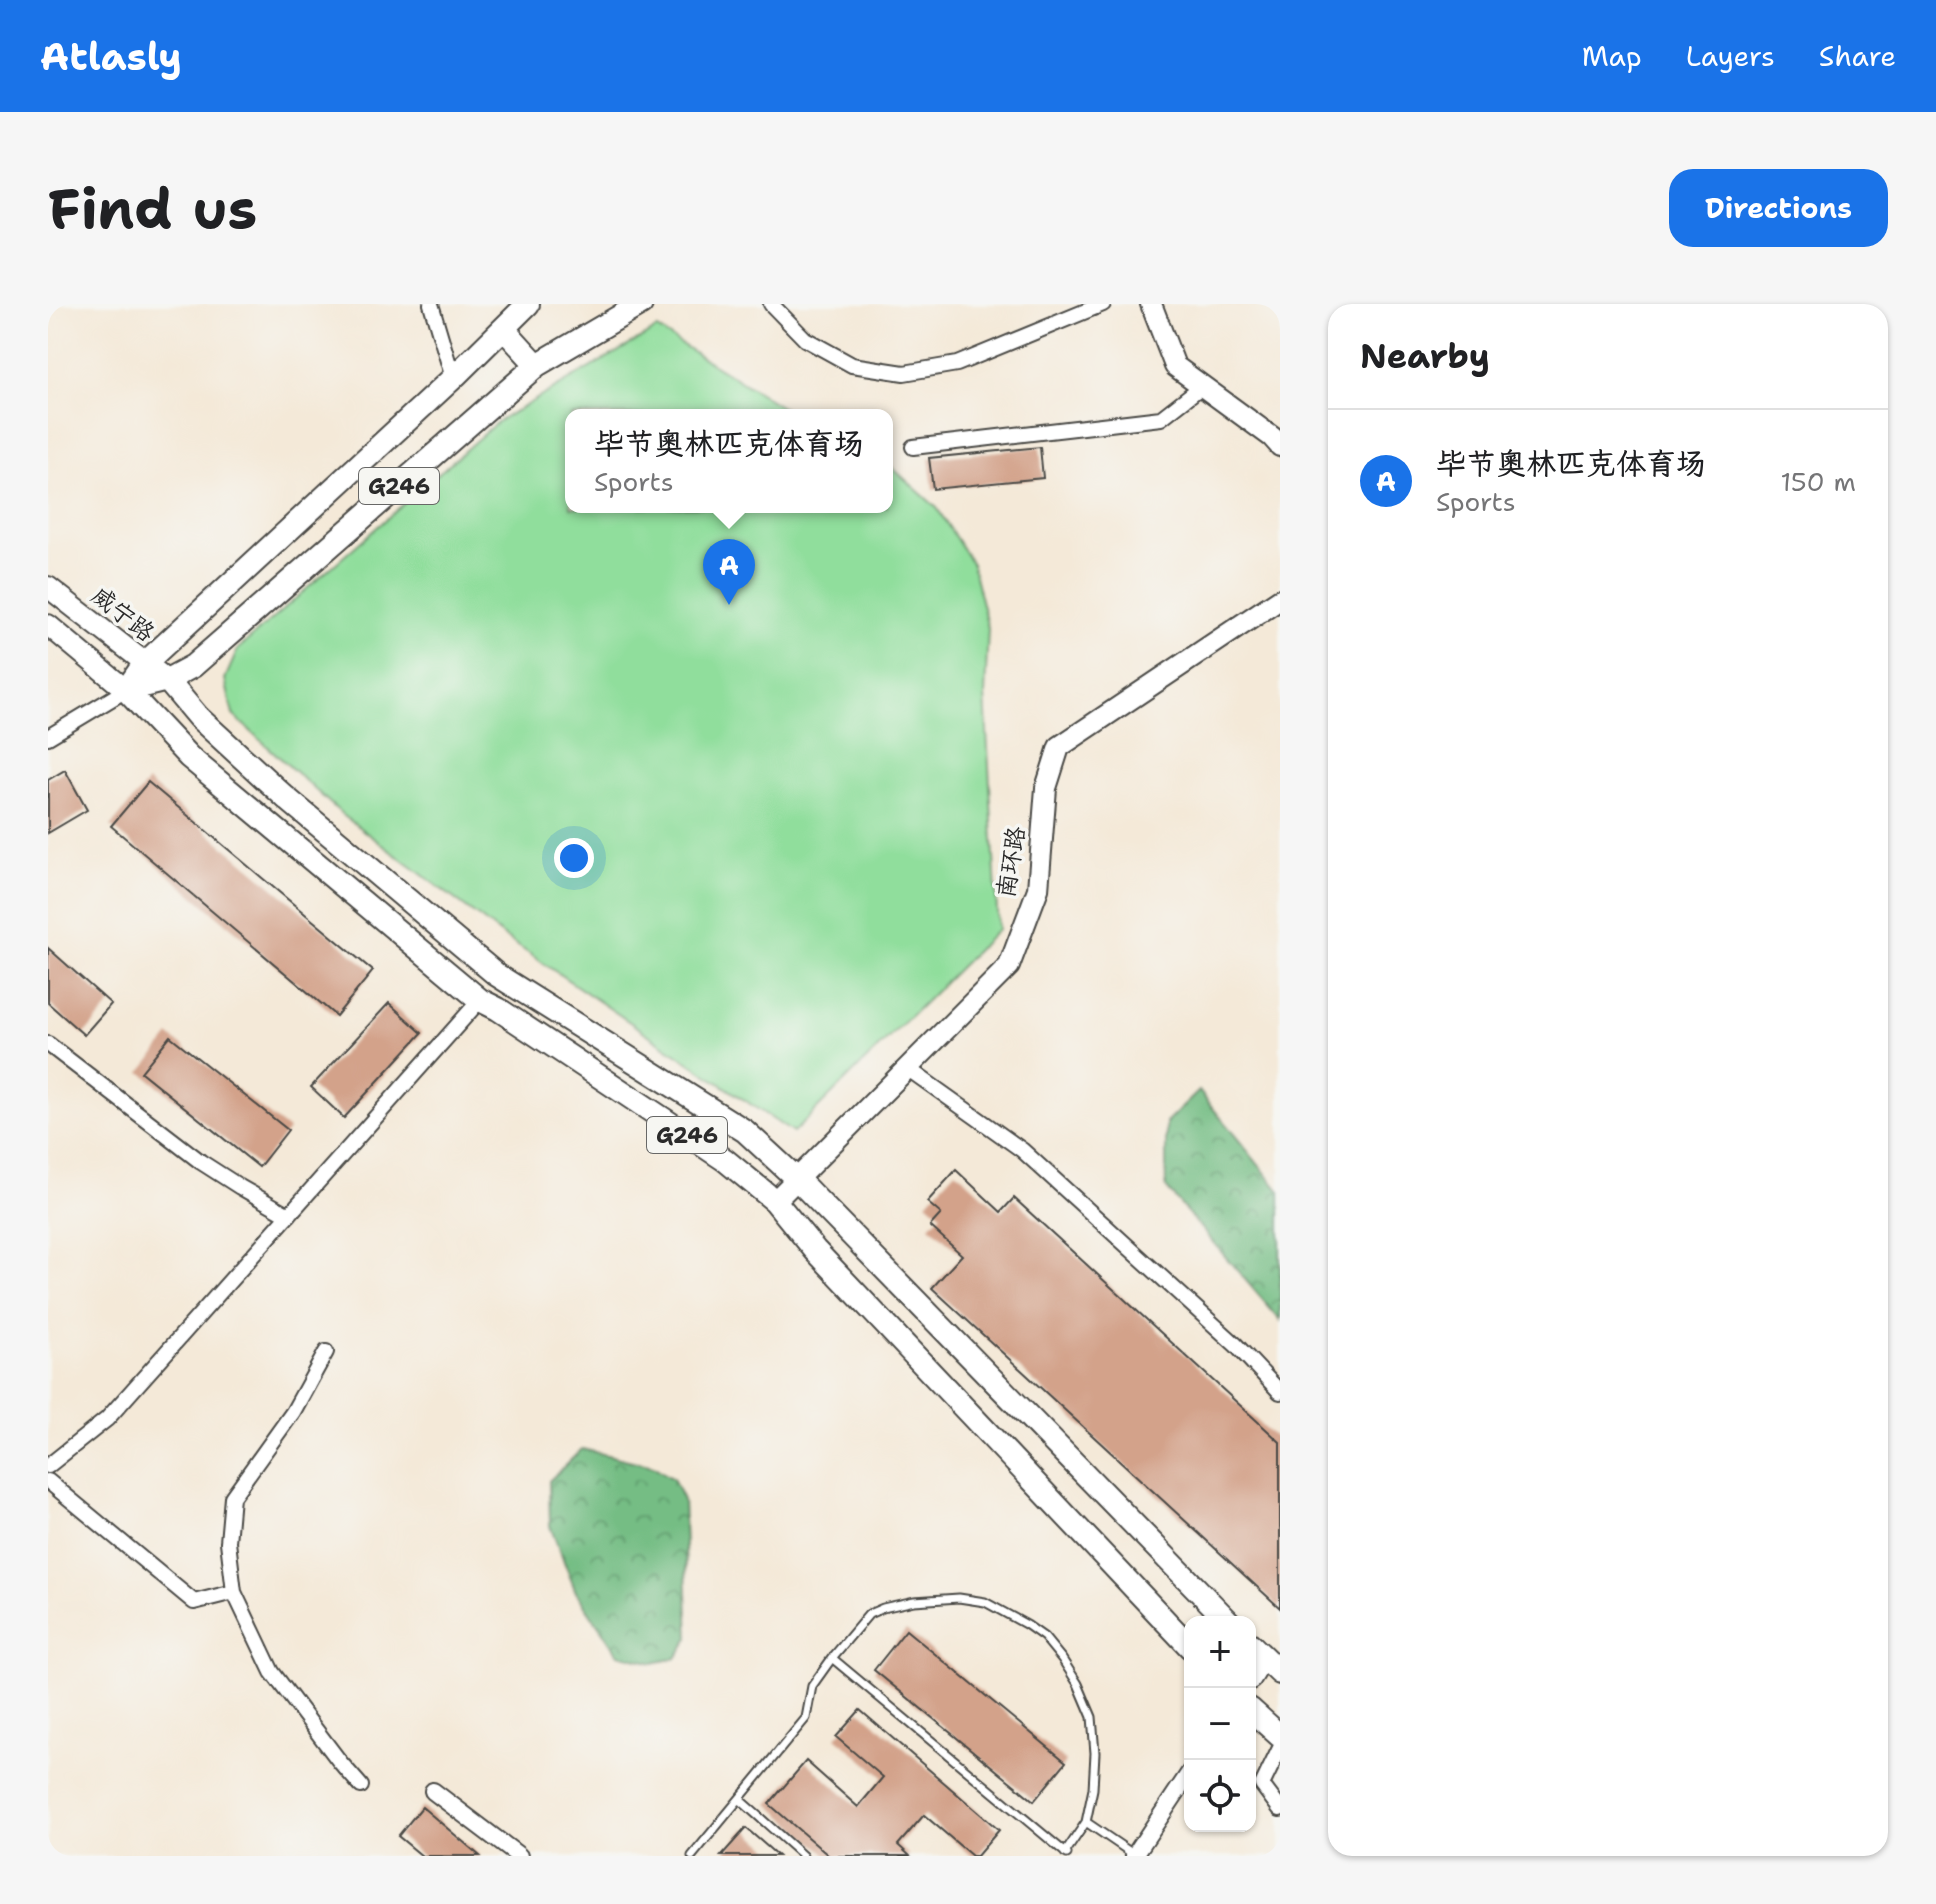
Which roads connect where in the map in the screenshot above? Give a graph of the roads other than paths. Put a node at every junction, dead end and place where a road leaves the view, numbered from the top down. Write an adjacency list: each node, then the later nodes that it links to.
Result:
1 (431, 304): 9 (street)
2 (528, 304): 7 (highway, G246)
3 (641, 304): 8 (highway, G246)
4 (771, 304): 5 (street)
5 (1103, 304)
6 (1151, 304): 10 (main road)
7 (504, 329): 8 (highway); 9 (highway, G246)
8 (537, 365): 17 (highway, G246)
9 (453, 378): 16 (highway, G246)
10 (1202, 386): 11 (main road); 12 (street)
11 (1280, 446)
12 (913, 447)
13 (48, 587): 16 (main road, 威宁路)
14 (1280, 599): 22 (main road, 南环路)
15 (48, 625): 18 (main road)
16 (144, 664): 17 (main road, 威宁路); 18 (highway, G246)
17 (167, 680): 18 (highway, G246); 23 (highway, G246)
18 (126, 690): 19 (street); 20 (highway, G246)
19 (48, 737)
20 (480, 1000): 24 (highway, G246); 25 (street)
21 (48, 1044): 25 (street)
22 (907, 1068): 23 (main road, 南环路); 27 (street)
23 (797, 1179): 24 (main road, 南环路); 31 (highway, G246)
24 (775, 1201): 32 (highway, G246)
25 (289, 1215): 28 (street)
26 (326, 1352): 30 (street)
27 (1280, 1392)
28 (48, 1466)
29 (48, 1481): 30 (street)
30 (234, 1592): 40 (street)
31 (1223, 1616)
32 (1184, 1641)
33 (1256, 1650): 35 (highway)
34 (832, 1658): 42 (lane); 44 (lane); 45 (lane)
35 (1280, 1673)
36 (1256, 1714): 37 (highway)
37 (1280, 1736)
38 (1280, 1748): 43 (street)
39 (1184, 1781): 49 (street)
40 (361, 1786)
41 (433, 1791): 46 (street)
42 (739, 1799): 47 (lane); 48 (lane)
43 (1280, 1809)
44 (1086, 1822): 45 (lane); 49 (lane)
45 (1067, 1854)
46 (519, 1856)
47 (692, 1856)
48 (803, 1856)
49 (1134, 1856)

